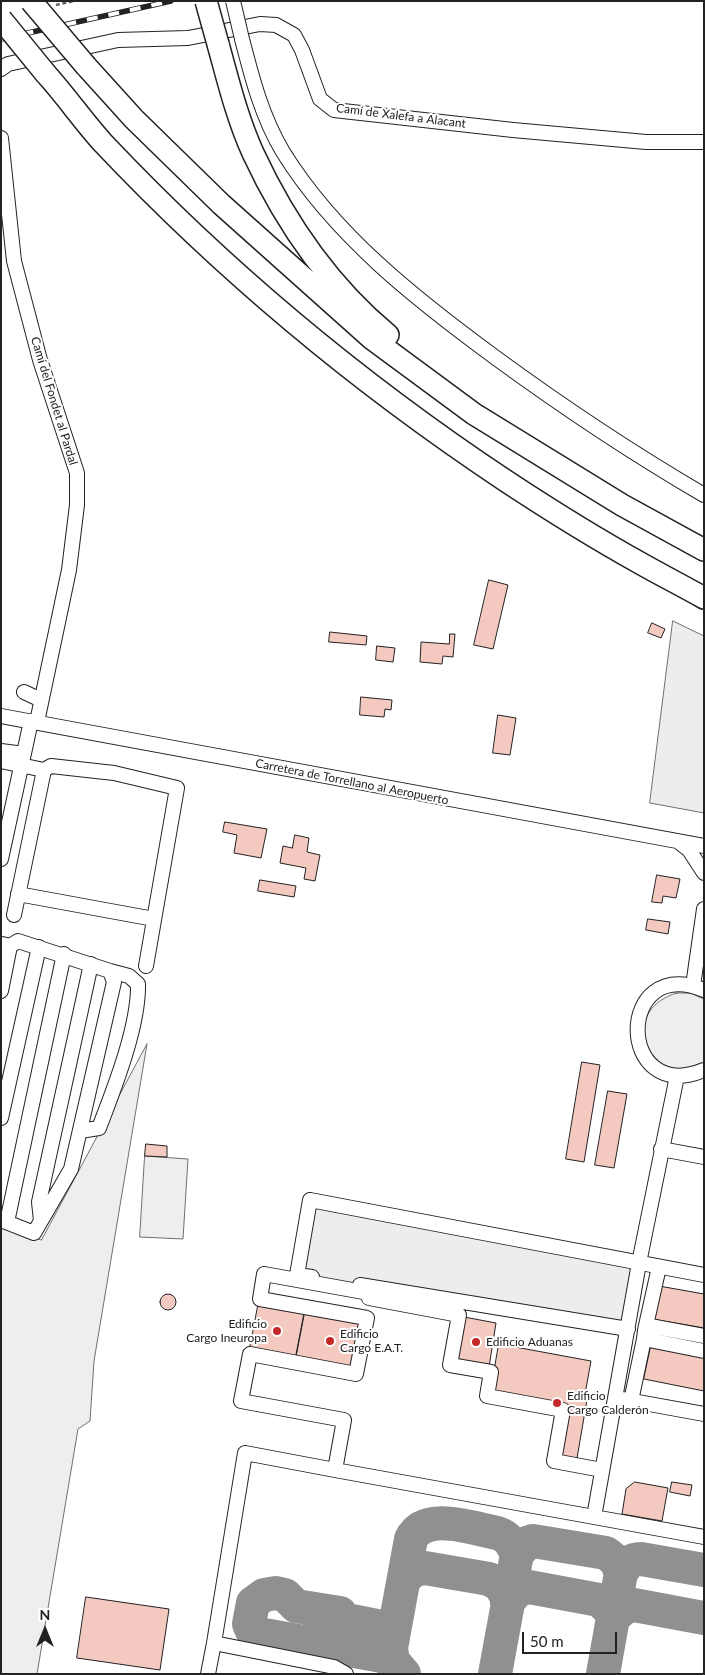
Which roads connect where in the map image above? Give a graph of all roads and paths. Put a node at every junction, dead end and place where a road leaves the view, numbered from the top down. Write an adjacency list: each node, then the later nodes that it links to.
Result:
1 (30, 1): 10 (highway, bridge)
2 (206, 1): 10 (highway, bridge)
3 (233, 1): 11 (street, bridge)
4 (1, 19): 8 (highway, bridge)
5 (1, 36): 8 (highway)
6 (1, 69): 9 (street, Camí de Xalefa a Alacant)
7 (1, 138): 15 (street, Camí del Fondet al Pardal)
8 (101, 140): 13 (highway)
9 (704, 142)
10 (512, 436): 12 (highway)
11 (704, 495)
12 (704, 550)
13 (703, 597)
14 (24, 692): 15 (street)
15 (41, 700): 17 (street, Camí del Fondet al Pardal)
16 (1, 716): 17 (street, Carretera de Torrellano al Aeropuerto)
17 (34, 722): 19 (street, Camí del Fondet al Pardal); 22 (street, Carretera de Torrellano al Aeropuerto)
18 (1, 750): 19 (street)
19 (23, 759): 20 (street); 21 (street); 24 (street, Camí del Fondet al Pardal)
20 (1, 761)
21 (44, 770): 26 (street); 29 (street)
22 (680, 843): 23 (street, Carretera de Torrellano al Aeropuerto); 25 (street)
23 (704, 846)
24 (2, 854)
25 (704, 873)
26 (18, 894): 28 (street); 29 (street)
27 (704, 909): 36 (street)
28 (14, 915)
29 (154, 919): 34 (street)
30 (6, 945): 31 (street); 37 (street)
31 (39, 947): 32 (street); 40 (street)
32 (64, 954): 33 (street); 44 (street)
33 (91, 964): 35 (street); 45 (street)
34 (146, 966)
35 (110, 971): 41 (street); 41 (street)
36 (698, 988): 39 (street)
37 (1, 991)
38 (704, 1070): 39 (street)
39 (677, 1076): 42 (street)
40 (1, 1118)
41 (80, 1131): 45 (street)
42 (662, 1149): 43 (street); 46 (street)
43 (704, 1157)
44 (4, 1221): 45 (street)
45 (41, 1221)
46 (639, 1263): 47 (street); 49 (street); 49 (street)
47 (659, 1267): 48 (street); 50 (street)
48 (704, 1275)
49 (628, 1329): 53 (street)
50 (645, 1335): 51 (street); 52 (street); 54 (street)
51 (704, 1336)
52 (704, 1351)
53 (616, 1398): 54 (street); 57 (street)
54 (631, 1401): 55 (street)
55 (704, 1414)
56 (335, 1470): 57 (street); 58 (street); 60 (street)
57 (602, 1470): 58 (street)
58 (594, 1517): 59 (street)
59 (704, 1536)
60 (214, 1643): 61 (street); 62 (street)
61 (208, 1674)
62 (346, 1674)

